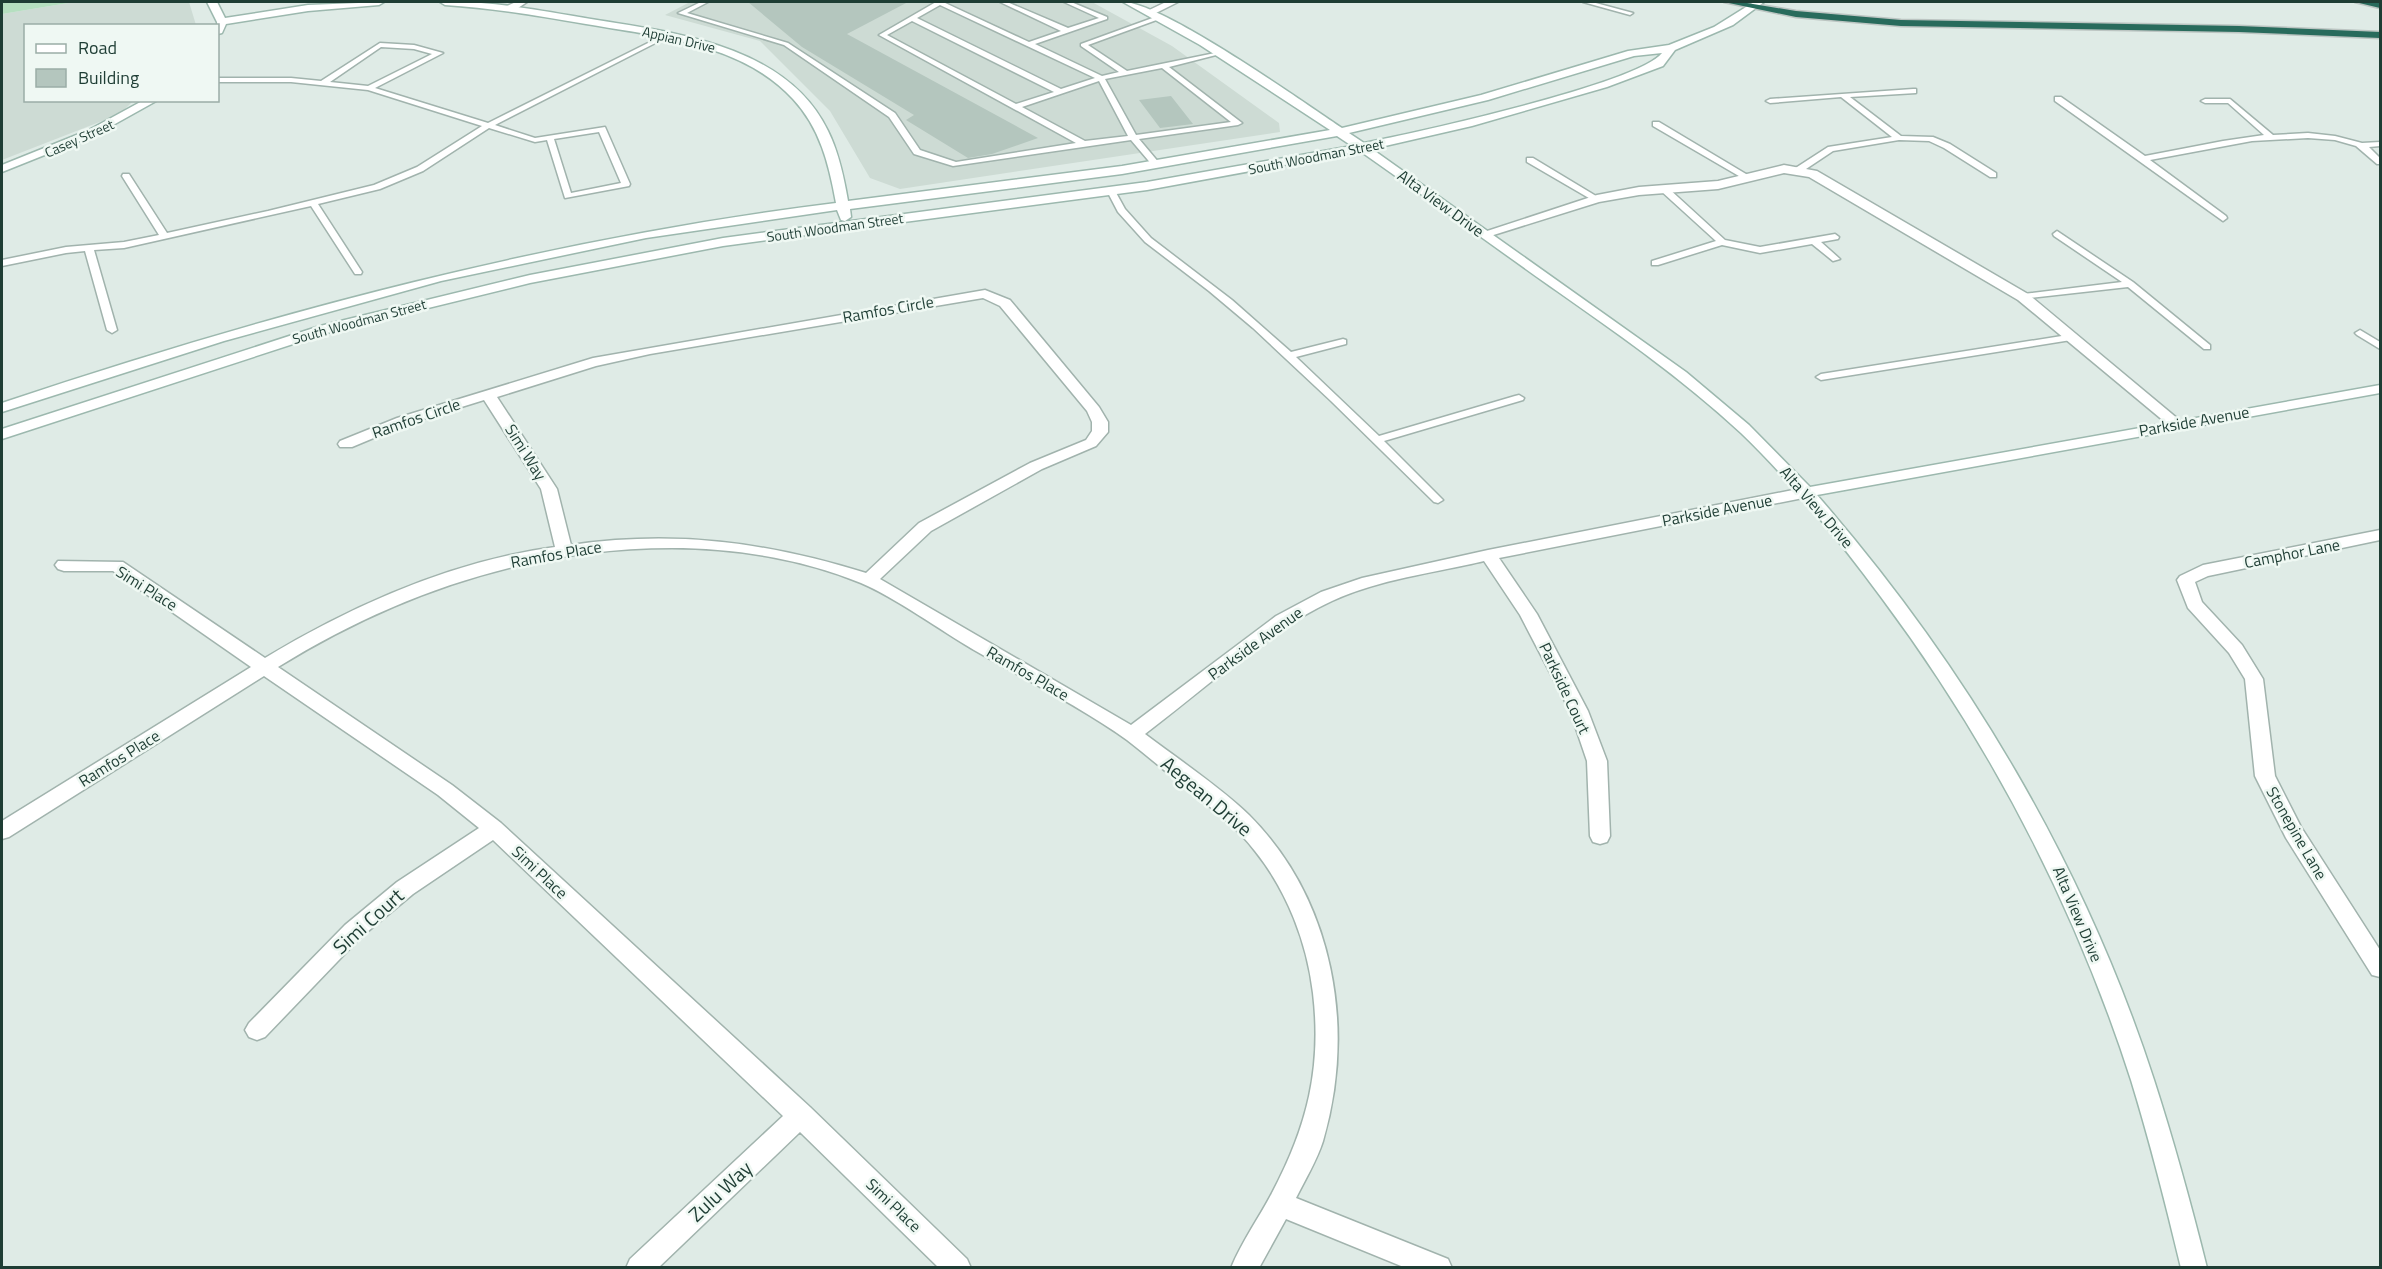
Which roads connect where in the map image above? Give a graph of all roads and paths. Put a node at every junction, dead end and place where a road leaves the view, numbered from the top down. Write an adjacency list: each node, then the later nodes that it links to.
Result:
1 (212, 2): 20 (street)
2 (380, 2): 20 (street)
3 (445, 2): 16 (street, Appian Drive)
4 (522, 2): 16 (street)
5 (705, 2): 49 (lane)
6 (940, 2): 19 (lane); 25 (lane)
7 (1003, 2): 22 (lane)
8 (1067, 2): 22 (lane)
9 (1128, 2): 18 (street, Alta View Drive)
10 (1173, 2): 18 (street)
11 (1586, 2): 17 (lane)
12 (1729, 2): 14 (highway)
13 (2360, 2): 15 (highway)
14 (1756, 4): 24 (highway); 26 (street, South Woodman Street)
15 (2380, 4)
16 (511, 8): 23 (street, Appian Drive)
17 (1630, 13)
18 (1155, 14): 27 (street, Alta View Drive); 29 (lane)
19 (911, 18): 35 (lane); 41 (lane)
20 (222, 22): 21 (street)
21 (219, 30)
22 (1068, 31): 25 (lane)
23 (668, 34): 43 (lane); 66 (street, Appian Drive)
24 (2380, 35)
25 (1029, 44): 30 (lane)
26 (1671, 48): 44 (street, South Woodman Street); 52 (street, South Woodman Street)
27 (1218, 52): 28 (lane); 44 (street, Alta View Drive)
28 (1163, 66): 29 (lane); 45 (lane)
29 (1125, 73): 30 (lane)
30 (1101, 78): 35 (lane); 45 (lane)
31 (219, 80): 32 (lane)
32 (323, 83): 33 (lane); 33 (lane)
33 (369, 88): 43 (lane)
34 (1913, 91): 36 (lane)
35 (1061, 92): 41 (lane)
36 (1843, 95): 39 (lane); 47 (lane)
37 (2058, 99): 53 (lane)
38 (2205, 100): 48 (lane)
39 (1770, 101)
40 (149, 102): 57 (street, Casey Street)
41 (1016, 107): 49 (lane)
42 (1656, 124): 61 (lane)
43 (486, 126): 46 (lane); 65 (lane)
44 (1342, 132): 52 (street, Alta View Drive); 56 (street, South Woodman Street)
45 (1133, 137): 49 (lane); 56 (lane)
46 (550, 138): 46 (lane)
47 (1899, 138): 58 (lane); 59 (lane)
48 (2273, 139): 51 (lane); 53 (lane)
49 (1084, 144)
50 (2380, 144): 51 (lane)
51 (2361, 145): 55 (lane)
52 (1364, 147): 63 (street, South Woodman Street); 69 (street, Alta View Drive)
53 (2144, 159): 67 (lane)
54 (1530, 160): 64 (lane)
55 (2380, 162)
56 (1156, 164): 66 (street, South Woodman Street)
57 (2, 169)
58 (1797, 171): 61 (street); 81 (street)
59 (1993, 175)
60 (126, 176): 71 (lane)
61 (1747, 177): 62 (street)
62 (1664, 189): 64 (street); 74 (lane)
63 (1111, 191): 68 (street, South Woodman Street); 88 (lane)
64 (1598, 199): 69 (street)
65 (313, 203): 71 (lane); 79 (lane)
66 (843, 206): 68 (street, Appian Drive); 93 (street, South Woodman Street)
67 (2223, 218)
68 (847, 225): 95 (street, South Woodman Street)
69 (1484, 234): 98 (street, Alta View Drive)
70 (2057, 234): 80 (lane)
71 (164, 236): 75 (lane)
72 (1834, 237): 73 (lane)
73 (1814, 241): 74 (lane); 76 (lane)
74 (1722, 242): 78 (lane)
75 (89, 248): 77 (lane); 82 (lane)
76 (1836, 259)
77 (2, 263)
78 (1655, 263)
79 (358, 272)
80 (2130, 284): 81 (lane); 87 (lane)
81 (2023, 297): 84 (street)
82 (112, 330)
83 (2360, 333): 86 (lane)
84 (2068, 338): 89 (lane); 94 (street)
85 (1343, 342): 88 (lane)
86 (2380, 346)
87 (2207, 347)
88 (1288, 356): 96 (lane)
89 (1821, 377)
90 (2380, 389): 94 (street, Parkside Avenue)
91 (487, 393): 97 (street, Ramfos Circle); 101 (street, Simi Way); 105 (street, Ramfos Circle)
92 (1519, 398): 96 (lane)
93 (2, 408)
94 (2176, 424): 98 (street, Parkside Avenue)
95 (2, 434)
96 (1376, 440): 99 (lane)
97 (346, 444)
98 (1808, 492): 102 (street, Parkside Avenue); 119 (street, Alta View Drive)
99 (1438, 500)
100 (2380, 536): 104 (street, Camphor Lane)
101 (564, 551): 105 (street, Ramfos Place); 106 (street, Ramfos Place)
102 (1488, 555): 107 (street, Parkside Avenue); 110 (street, Parkside Court)
103 (64, 565): 106 (street, Simi Place)
104 (2203, 571): 111 (street, Stonepine Lane)
105 (869, 580): 107 (street, Ramfos Place)
106 (267, 666): 108 (street, Simi Place); 109 (street, Ramfos Place)
107 (1132, 734): 114 (street, Aegean Drive)
108 (494, 829): 112 (street, Simi Court); 113 (street, Simi Place)
109 (2, 831)
110 (1600, 836)
111 (2380, 968)
112 (257, 1030)
113 (801, 1115): 115 (street, Zulu Way); 116 (street, Simi Place)
114 (1280, 1204): 117 (street, Aegean Drive); 118 (street)
115 (639, 1268)
116 (958, 1268)
117 (1244, 1268)
118 (1439, 1268)
119 (2194, 1268)

